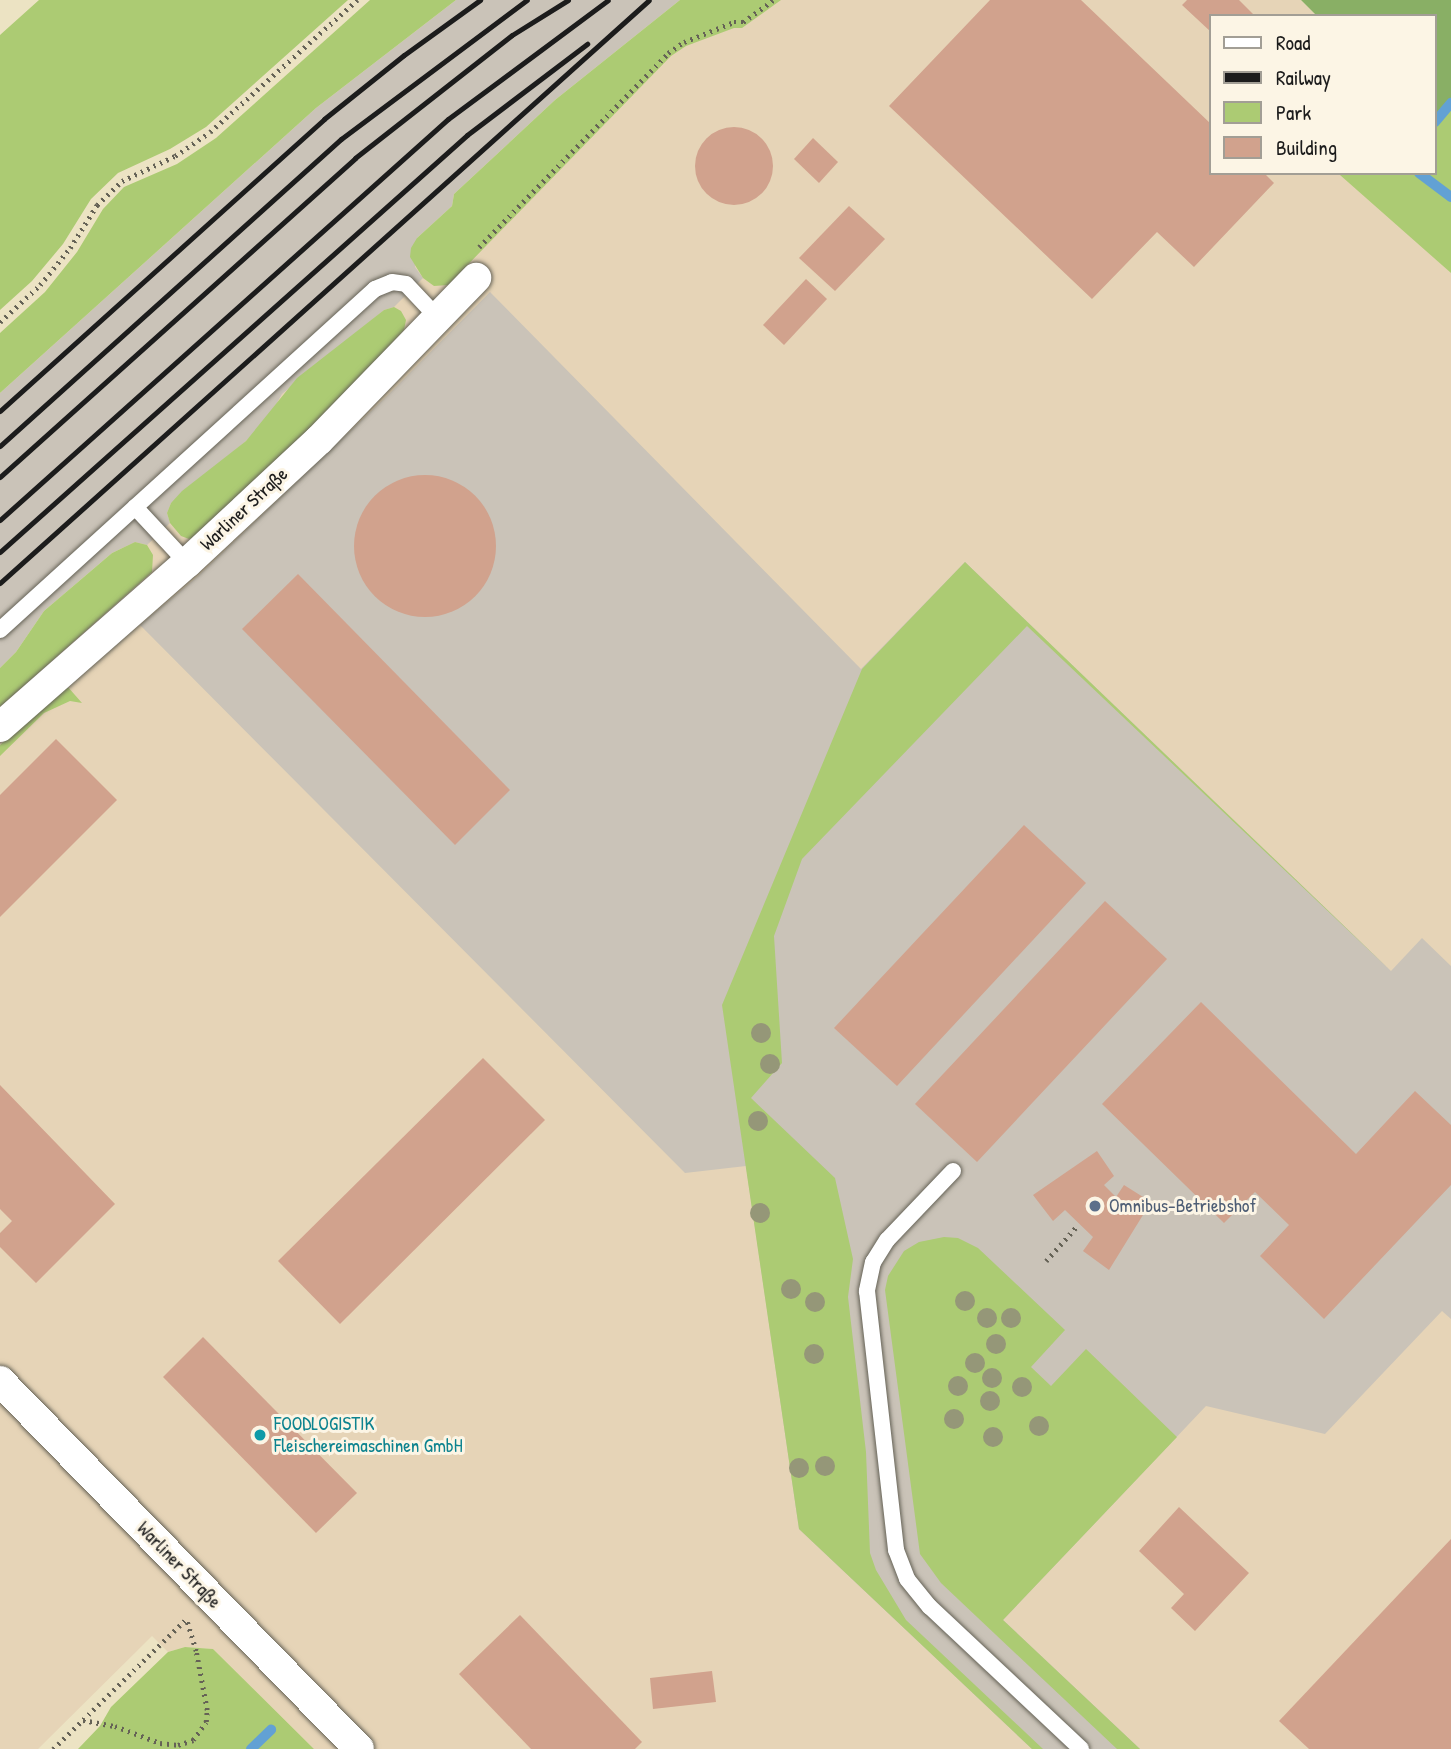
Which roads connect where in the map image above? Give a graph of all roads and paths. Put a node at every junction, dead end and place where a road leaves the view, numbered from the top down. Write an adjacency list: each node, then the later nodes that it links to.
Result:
1 (357, 0): 6 (path)
2 (773, 0): 3 (path)
3 (478, 249)
4 (476, 278): 5 (street, Warliner Straße)
5 (438, 317): 7 (lane); 8 (street, Warliner Straße)
6 (0, 322)
7 (135, 507): 8 (lane); 9 (lane)
8 (187, 563): 10 (street, Warliner Straße)
9 (0, 630)
10 (0, 727)
11 (953, 1171): 20 (lane)
12 (1079, 1225): 13 (path)
13 (1046, 1261)
14 (0, 1381): 15 (street, Warliner Straße)
15 (209, 1596): 16 (path); 19 (street, Warliner Straße)
16 (186, 1619): 17 (path); 17 (path)
17 (83, 1720): 18 (path)
18 (53, 1749)
19 (359, 1749)
20 (1081, 1749)

